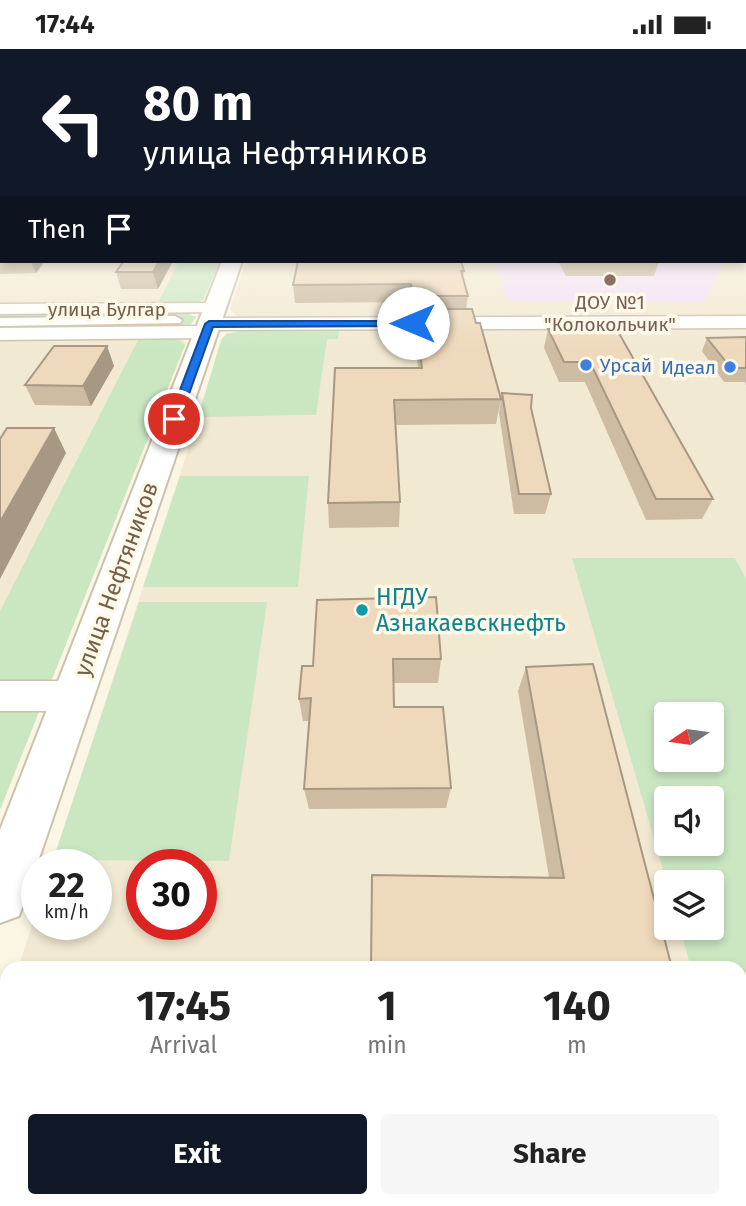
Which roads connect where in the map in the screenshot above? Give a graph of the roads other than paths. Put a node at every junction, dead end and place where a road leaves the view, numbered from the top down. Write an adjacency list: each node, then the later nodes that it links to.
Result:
1 (231, 263): 4 (street, улица Нефтяников)
2 (0, 309): 4 (street, улица Булгар)
3 (0, 321): 4 (street)
4 (201, 321): 5 (street, улица Булгар); 6 (street, улица Булгар); 8 (street, улица Нефтяников)
5 (746, 322)
6 (0, 334)
7 (0, 696): 8 (street)
8 (74, 696): 9 (street, улица Нефтяников)
9 (0, 897)

